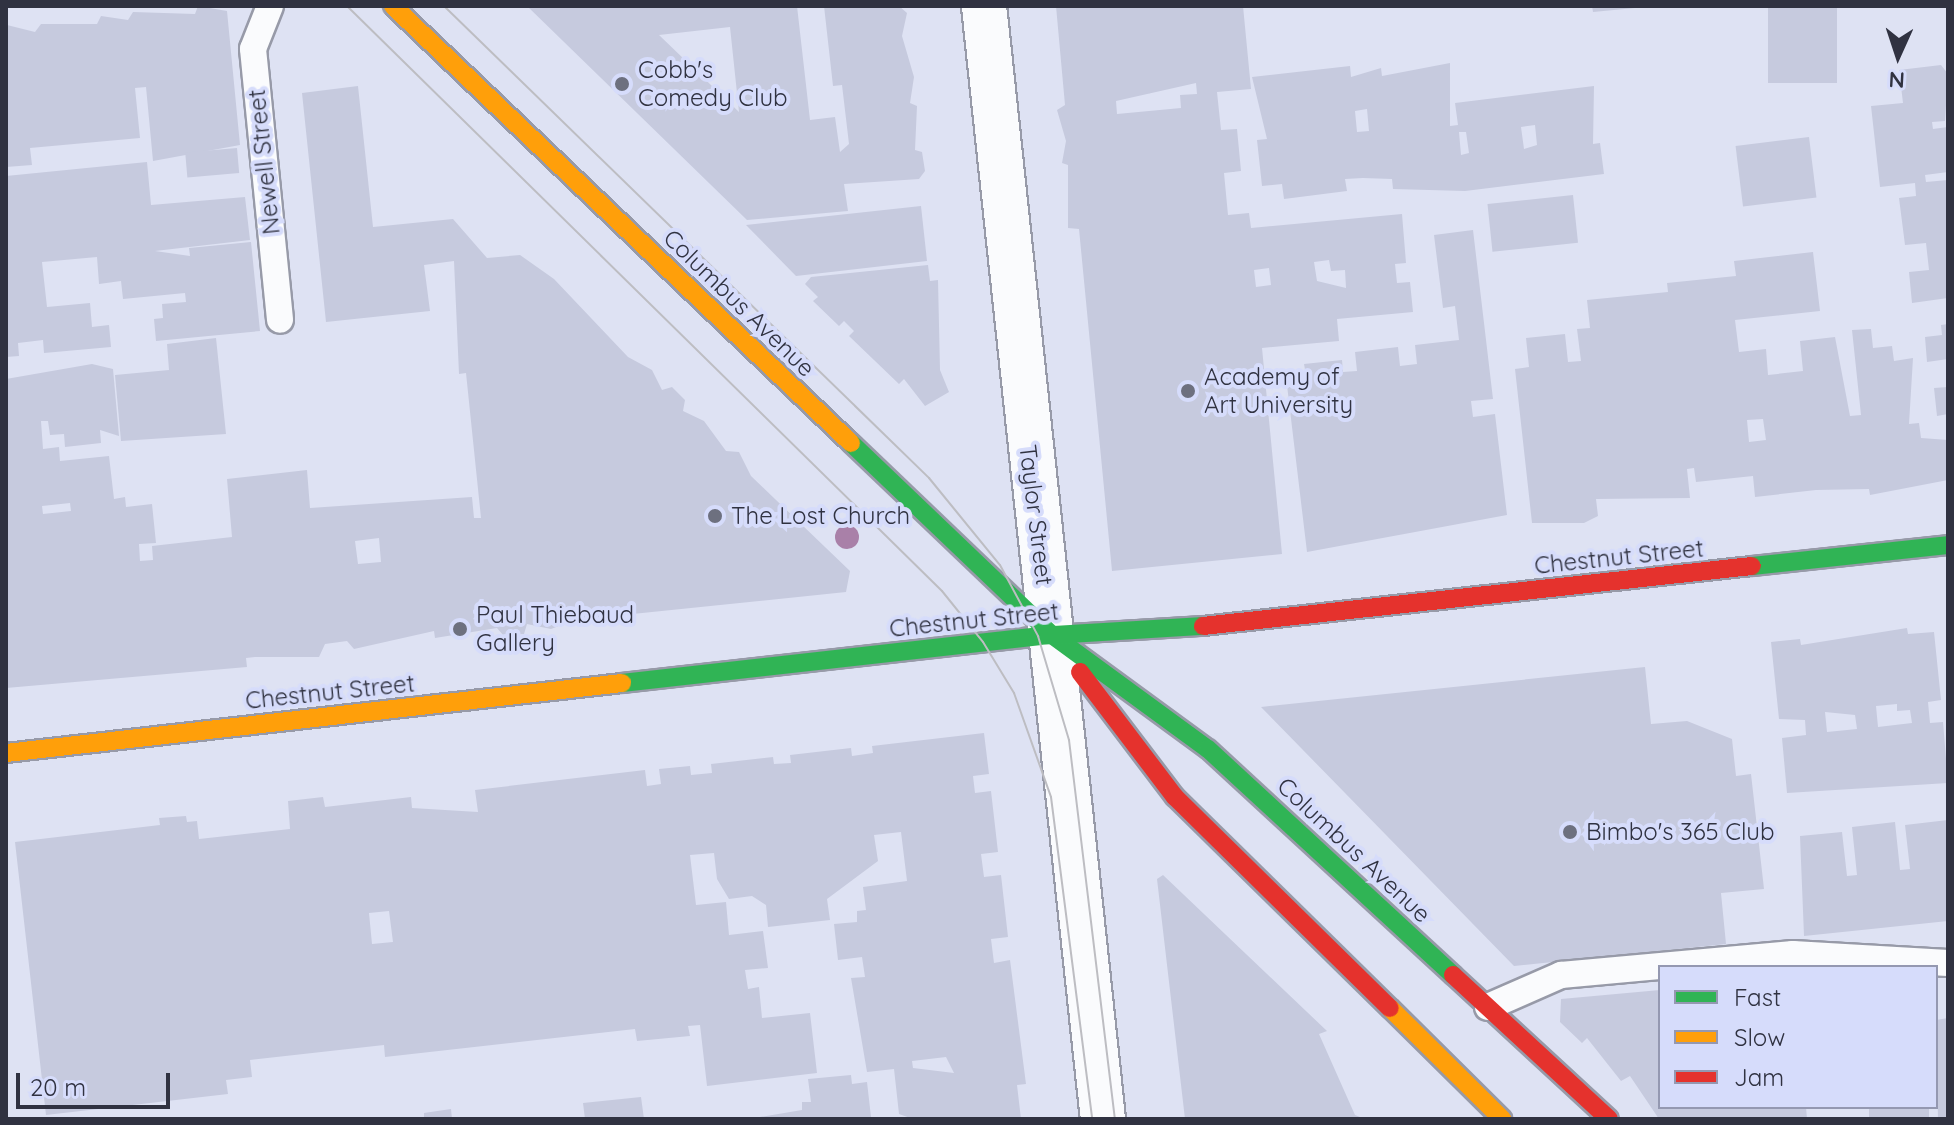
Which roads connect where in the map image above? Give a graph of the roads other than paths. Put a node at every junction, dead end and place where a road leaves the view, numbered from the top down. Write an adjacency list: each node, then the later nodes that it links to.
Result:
1 (270, 6): 4 (lane, Newell Street)
2 (393, 6): 6 (main road, Columbus Avenue)
3 (984, 6): 6 (street, Taylor Street)
4 (280, 320)
5 (1948, 545): 6 (main road, Chestnut Street)
6 (1052, 635): 7 (main road, Chestnut Street); 11 (main road, Columbus Avenue); 12 (street, Taylor Street); 13 (main road, Columbus Avenue)
7 (6, 753)
8 (1948, 963): 9 (lane)
9 (1671, 965)
10 (1658, 966): 11 (lane)
11 (1488, 1007): 14 (main road, Columbus Avenue)
12 (1103, 1119)
13 (1502, 1119)
14 (1609, 1119)

